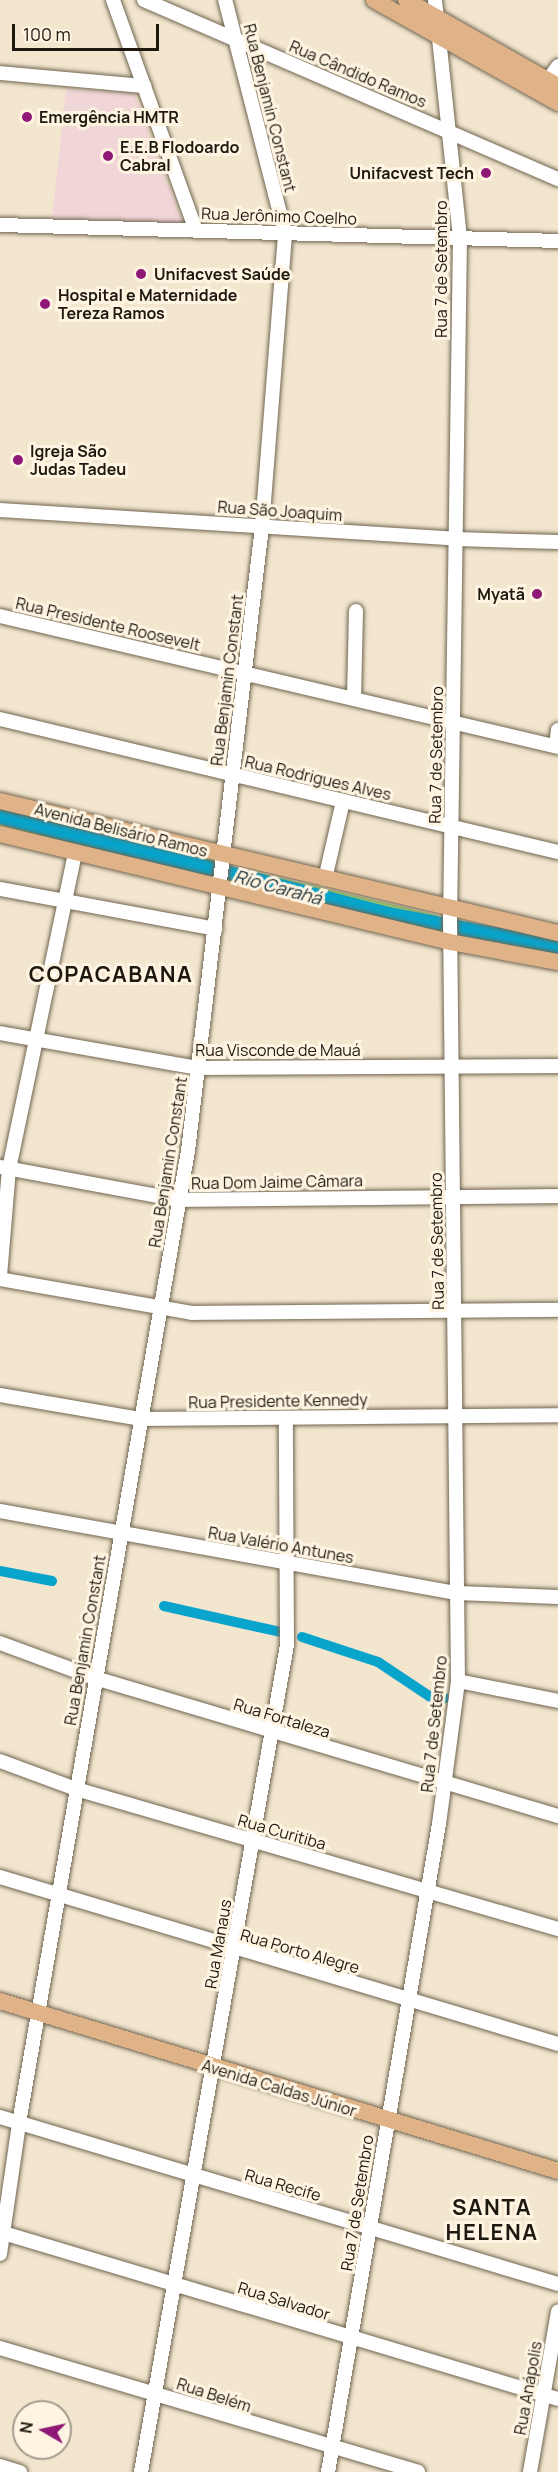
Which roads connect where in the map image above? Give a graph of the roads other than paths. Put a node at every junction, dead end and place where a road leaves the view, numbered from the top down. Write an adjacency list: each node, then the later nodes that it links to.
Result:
1 (113, 0): 13 (street)
2 (144, 0): 9 (street, Rua Cândido Ramos)
3 (225, 0): 9 (street, Rua Benjamin Constant)
4 (374, 0): 8 (main road)
5 (406, 0): 7 (main road)
6 (435, 0): 7 (street, Rua 7 de Setembro)
7 (438, 19): 8 (street, Rua 7 de Setembro); 12 (main road)
8 (441, 38): 14 (main road); 15 (street, Rua 7 de Setembro)
9 (235, 39): 15 (street, Rua Cândido Ramos); 19 (street, Rua Benjamin Constant)
10 (558, 66): 12 (street)
11 (0, 72): 13 (street)
12 (553, 83)
13 (144, 86): 18 (street)
14 (558, 103)
15 (451, 132): 16 (street, Rua Cândido Ramos); 20 (street, Rua 7 de Setembro)
16 (558, 179)
17 (0, 225): 18 (street, Rua Jerônimo Coelho)
18 (196, 231): 19 (street, Rua Jerônimo Coelho)
19 (285, 233): 20 (street, Rua Jerônimo Coelho); 23 (street, Rua Benjamin Constant)
20 (460, 238): 21 (street, Rua Jerônimo Coelho); 24 (street, Rua 7 de Setembro)
21 (558, 241)
22 (0, 510): 23 (street, Rua São Joaquim)
23 (262, 527): 24 (street, Rua São Joaquim); 28 (street, Rua Benjamin Constant)
24 (455, 539): 25 (street, Rua São Joaquim); 31 (street, Rua 7 de Setembro)
25 (558, 542)
26 (356, 611): 29 (street)
27 (0, 616): 28 (street, Rua Presidente Roosevelt)
28 (244, 673): 29 (street, Rua Presidente Roosevelt); 34 (street, Rua Benjamin Constant)
29 (354, 699): 31 (street, Rua Presidente Roosevelt)
30 (0, 719): 34 (street, Rua Rodrigues Alves)
31 (453, 722): 33 (street, Rua Presidente Roosevelt); 37 (street, Rua 7 de Setembro)
32 (558, 730): 33 (street)
33 (557, 746)
34 (233, 774): 36 (street, Rua Rodrigues Alves); 41 (street, Rua Benjamin Constant)
35 (0, 801): 41 (main road, Avenida Belisário Ramos)
36 (343, 801): 37 (street, Rua Rodrigues Alves); 42 (street)
37 (452, 827): 40 (street, Rua Rodrigues Alves); 46 (street, Rua 7 de Setembro)
38 (0, 834): 39 (main road, Avenida Belisário Ramos)
39 (75, 852): 43 (main road, Avenida Belisário Ramos); 45 (street)
40 (558, 852)
41 (223, 859): 42 (main road, Avenida Belisário Ramos); 43 (street, Rua Benjamin Constant)
42 (325, 879): 46 (main road, Avenida Belisário Ramos)
43 (220, 884): 46 (main road, Avenida Belisário Ramos); 47 (street, Rua Benjamin Constant)
44 (0, 889): 45 (street)
45 (64, 901): 47 (street); 51 (street)
46 (451, 926): 48 (main road, Avenida Belisário Ramos); 49 (main road, Avenida Belisário Ramos); 52 (street, Rua 7 de Setembro)
47 (214, 929): 54 (street, Rua Benjamin Constant)
48 (558, 933)
49 (558, 962)
50 (0, 1033): 51 (street, Rua Visconde de Mauá)
51 (36, 1039): 54 (street, Rua Visconde de Mauá); 55 (street)
52 (452, 1066): 53 (street, Rua Visconde de Mauá); 54 (street, Rua Visconde de Mauá); 57 (street, Rua 7 de Setembro)
53 (558, 1066)
54 (200, 1068): 58 (street, Rua Benjamin Constant)
55 (5, 1168): 58 (street, Rua Dom Jaime Câmara); 59 (street)
56 (558, 1196): 57 (street, Rua Dom Jaime Câmara)
57 (453, 1197): 58 (street, Rua Dom Jaime Câmara); 62 (street, Rua 7 de Setembro)
58 (180, 1200): 60 (street, Rua Benjamin Constant)
59 (0, 1277): 60 (street)
60 (160, 1309): 62 (street); 67 (street, Rua Benjamin Constant)
61 (558, 1310): 62 (street)
62 (454, 1311): 65 (street, Rua 7 de Setembro)
63 (0, 1395): 67 (street, Rua Presidente Kennedy)
64 (558, 1415): 65 (street, Rua Presidente Kennedy)
65 (455, 1416): 66 (street, Rua Presidente Kennedy); 71 (street, Rua 7 de Setembro)
66 (286, 1418): 67 (street, Rua Presidente Kennedy); 70 (street, Rua Manaus)
67 (140, 1419): 69 (street, Rua Benjamin Constant)
68 (0, 1511): 69 (street, Rua Valério Antunes)
69 (121, 1533): 70 (street, Rua Valério Antunes); 74 (street, Rua Benjamin Constant)
70 (289, 1563): 71 (street, Rua Valério Antunes); 77 (street, Rua Manaus)
71 (457, 1593): 72 (street, Rua Valério Antunes); 75 (street, Rua 7 de Setembro)
72 (558, 1597)
73 (0, 1643): 74 (street, Rua Fortaleza)
74 (95, 1678): 77 (street, Rua Fortaleza); 80 (street, Rua Benjamin Constant)
75 (458, 1681): 76 (street); 79 (street, Rua 7 de Setembro)
76 (558, 1701)
77 (272, 1732): 79 (street, Rua Fortaleza); 82 (street, Rua Manaus)
78 (0, 1761): 80 (street, Rua Curitiba)
79 (446, 1783): 81 (street, Rua Fortaleza); 84 (street, Rua 7 de Setembro)
80 (76, 1790): 82 (street, Rua Curitiba); 85 (street, Rua Benjamin Constant)
81 (558, 1816)
82 (253, 1841): 84 (street, Rua Curitiba); 87 (street, Rua Manaus)
83 (0, 1877): 85 (street, Rua Porto Alegre)
84 (428, 1891): 86 (street, Rua Curitiba); 89 (street, Rua 7 de Setembro)
85 (58, 1898): 87 (street, Rua Porto Alegre); 91 (street, Rua Benjamin Constant)
86 (558, 1929)
87 (234, 1949): 89 (street, Rua Porto Alegre); 93 (street, Rua Manaus)
88 (0, 1990): 91 (main road, Avenida Caldas Júnior)
89 (408, 2000): 92 (street, Rua Porto Alegre); 94 (street, Rua 7 de Setembro)
90 (0, 2001): 91 (main road, Avenida Caldas Júnior)
91 (39, 2008): 93 (main road, Avenida Caldas Júnior); 96 (street, Rua Benjamin Constant)
92 (558, 2044)
93 (214, 2063): 94 (main road, Avenida Caldas Júnior); 99 (street, Rua Manaus)
94 (389, 2115): 97 (main road, Avenida Caldas Júnior); 98 (main road, Avenida Caldas Júnior); 100 (street, Rua 7 de Setembro)
95 (0, 2117): 96 (street, Rua Recife)
96 (19, 2123): 99 (street, Rua Recife); 101 (street, Rua Benjamin Constant)
97 (558, 2160)
98 (558, 2171)
99 (194, 2176): 100 (street, Rua Recife); 104 (street, Rua Manaus)
100 (370, 2228): 103 (street, Rua Recife); 106 (street, Rua 7 de Setembro)
101 (2, 2233): 102 (street, Rua Benjamin Constant); 104 (street, Rua Salvador)
102 (0, 2254)
103 (558, 2284)
104 (175, 2285): 106 (street, Rua Salvador); 108 (street, Rua Manaus)
105 (558, 2311): 109 (street, Rua Anápolis)
106 (351, 2338): 109 (street, Rua Salvador); 111 (street, Rua 7 de Setembro)
107 (0, 2348): 108 (street, Rua Belém)
108 (156, 2394): 111 (street, Rua Belém); 114 (street, Rua Manaus)
109 (543, 2395): 110 (street, Rua Salvador); 117 (street, Rua Anápolis)
110 (558, 2399)
111 (332, 2448): 115 (street, Rua 7 de Setembro); 116 (street, Rua Belém)
112 (0, 2466): 113 (street)
113 (20, 2472)
114 (141, 2472)
115 (328, 2472)
116 (418, 2472)
117 (530, 2472)

